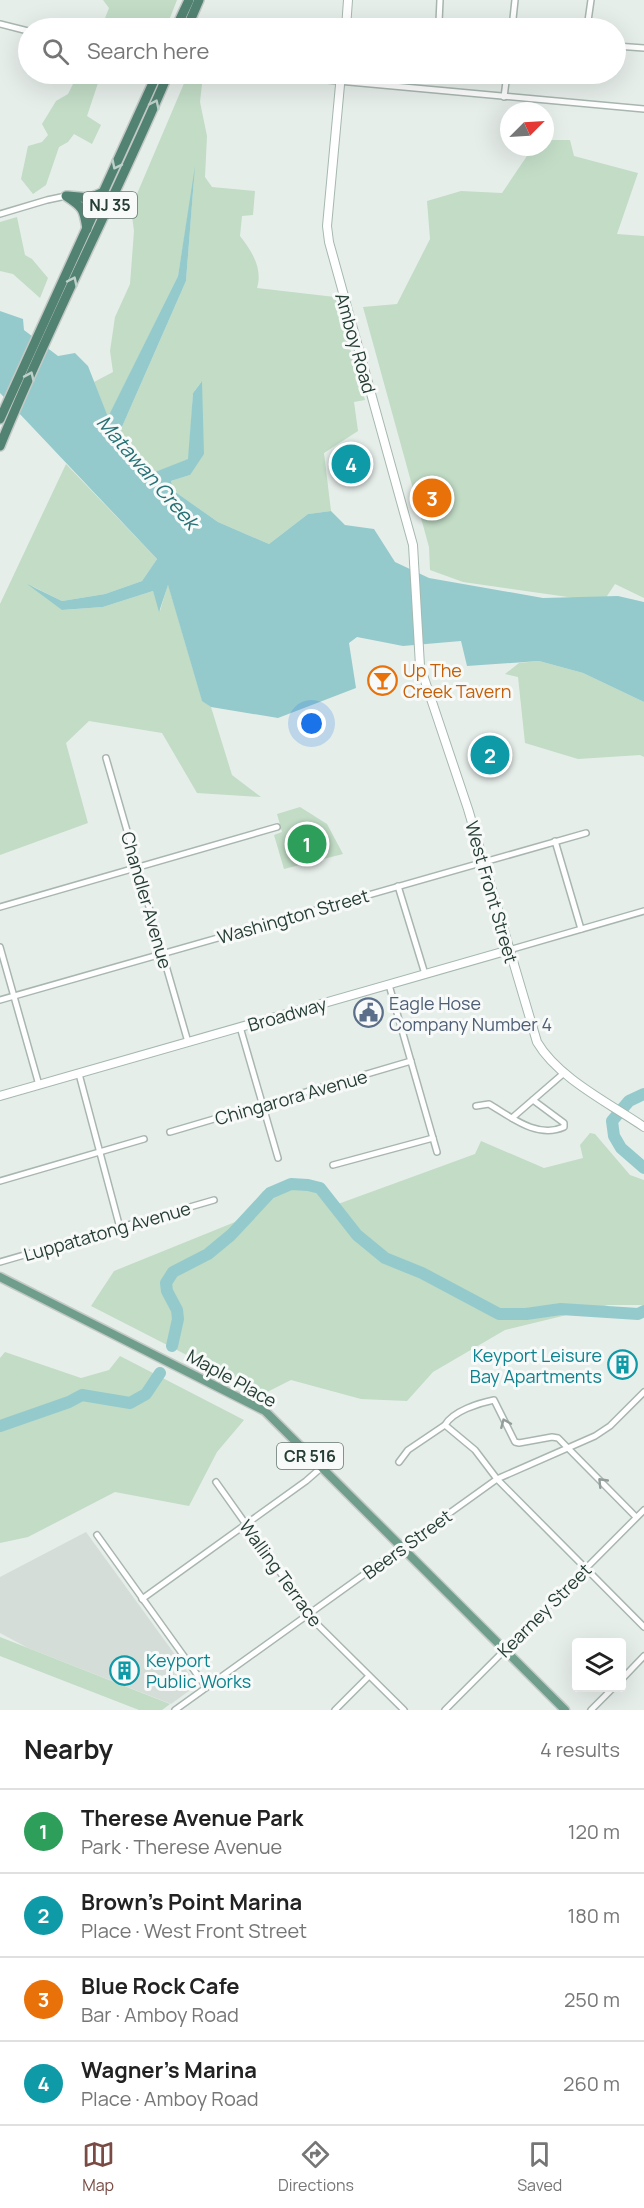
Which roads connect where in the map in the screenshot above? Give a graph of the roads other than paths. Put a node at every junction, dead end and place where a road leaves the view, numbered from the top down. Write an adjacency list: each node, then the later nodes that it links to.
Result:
1 (189, 0): 7 (highway)
2 (199, 0): 8 (highway)
3 (348, 0): 9 (main road)
4 (440, 0): 10 (street)
5 (515, 0): 11 (street)
6 (591, 0): 12 (street)
7 (181, 18)
8 (191, 18)
9 (347, 18)
10 (439, 18)
11 (513, 18)
12 (589, 18)
13 (0, 24): 14 (street)
14 (18, 28)
15 (626, 47): 16 (street)
16 (644, 48)
17 (150, 84): 23 (highway)
18 (156, 84): 23 (highway, NJ 35)
19 (162, 84): 30 (highway, NJ 35, one-way to 19)
20 (340, 84): 33 (main road, Amboy Road)
21 (392, 84): 24 (street)
22 (506, 84): 24 (street)
23 (150, 90): 26 (highway, NJ 35, one-way to 26)
24 (504, 97): 25 (street)
25 (644, 109)
26 (104, 192): 27 (highway); 29 (highway, NJ 35)
27 (66, 196): 28 (street); 29 (highway)
28 (0, 214)
29 (87, 229): 30 (highway, NJ 35)
30 (44, 331): 31 (highway, NJ 35); 32 (highway, NJ 35, one-way to 30)
31 (1, 416)
32 (0, 446)
33 (416, 609): 38 (main road, West Front Street)
34 (106, 758): 39 (street, Chandler Avenue)
35 (278, 827): 39 (street)
36 (586, 833): 37 (street, Washington Street)
37 (555, 841): 38 (street, Washington Street); 43 (street)
38 (484, 861): 40 (street, Washington Street); 45 (main road, West Front Street)
39 (138, 867): 41 (street); 46 (street, Chandler Avenue)
40 (398, 886): 46 (street, Washington Street); 47 (street)
41 (0, 907)
42 (644, 911): 43 (street, Broadway)
43 (581, 929): 45 (street, Broadway)
44 (0, 947): 49 (street)
45 (509, 950): 47 (main road, Broadway); 54 (main road, West Front Street)
46 (162, 954): 49 (street, Washington Street); 52 (street, Chandler Avenue)
47 (424, 974): 48 (main road, Broadway)
48 (389, 985): 51 (main road, Broadway); 53 (street)
49 (14, 996): 50 (street, Washington Street); 56 (street)
50 (0, 1000)
51 (240, 1027): 52 (main road, Broadway); 59 (street)
52 (188, 1042): 55 (main road, Broadway)
53 (411, 1061): 59 (street, Chingarora Avenue); 64 (street)
54 (564, 1073): 58 (street); 62 (main road, West Front Street)
55 (79, 1074): 56 (main road, Broadway); 66 (street)
56 (39, 1085): 57 (main road, Broadway)
57 (0, 1096)
58 (534, 1100): 61 (street); 61 (street)
59 (263, 1105): 63 (street, Chingarora Avenue); 68 (street)
60 (476, 1106): 61 (street)
61 (512, 1118)
62 (644, 1127)
63 (170, 1132)
64 (433, 1138): 67 (street); 69 (street)
65 (144, 1139): 66 (street)
66 (100, 1152): 70 (street); 72 (street)
67 (437, 1152)
68 (278, 1158)
69 (333, 1165)
70 (0, 1180)
71 (214, 1200): 72 (street, Luppatatong Avenue)
72 (120, 1228): 73 (street, Luppatatong Avenue)
73 (0, 1262)
74 (0, 1277): 79 (main road, Maple Place / CR 516)
75 (644, 1392): 77 (street, Beers Street)
76 (445, 1425): 77 (street, one-way to 76); 78 (street); 80 (street)
77 (568, 1448): 80 (street, Beers Street); 83 (street, one-way to 77)
78 (399, 1462)
79 (322, 1467): 84 (street); 86 (main road, Maple Place / CR 516)
80 (497, 1479): 86 (street, Beers Street); 87 (street)
81 (216, 1482): 84 (street, Walling Terrace)
82 (644, 1510): 83 (street, Kearney Street)
83 (636, 1517): 87 (street, Kearney Street)
84 (246, 1525): 88 (street); 89 (street, Walling Terrace)
85 (97, 1535): 88 (street)
86 (402, 1547): 89 (street, Beers Street); 91 (main road, Maple Place / CR 516)
87 (585, 1568): 90 (street); 91 (street, Kearney Street)
88 (142, 1599): 95 (street)
89 (309, 1614): 94 (street, Walling Terrace); 95 (street, Beers Street)
90 (644, 1627)
91 (505, 1650): 100 (street, Kearney Street); 101 (main road, Maple Place / CR 516)
92 (644, 1656): 93 (street)
93 (626, 1674)
94 (369, 1676): 98 (street); 99 (street, Walling Terrace)
95 (206, 1688): 97 (street, Beers Street)
96 (609, 1692): 102 (street)
97 (175, 1710)
98 (335, 1710)
99 (404, 1710)
100 (445, 1710)
101 (565, 1710)
102 (591, 1710)

